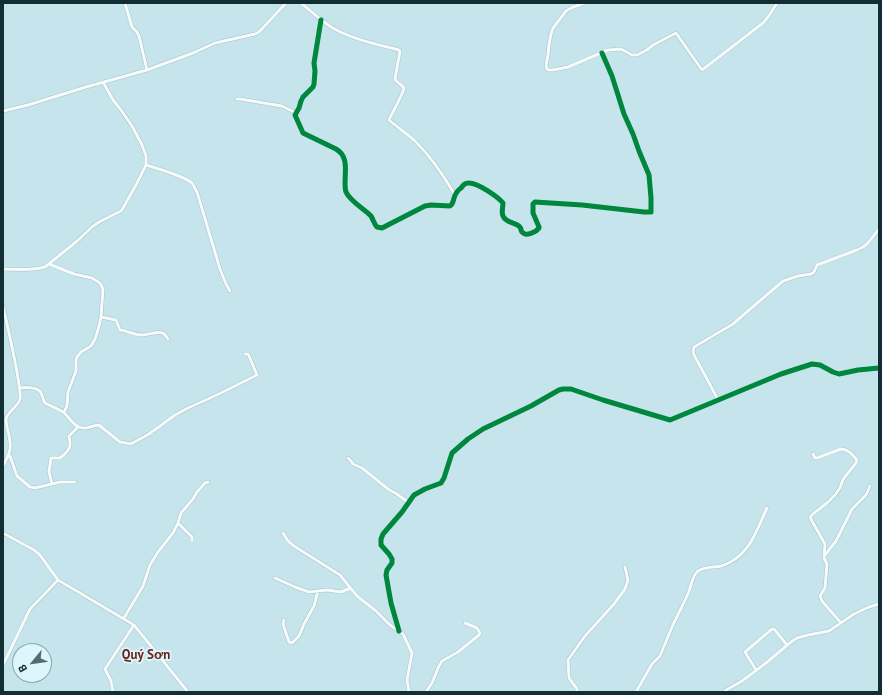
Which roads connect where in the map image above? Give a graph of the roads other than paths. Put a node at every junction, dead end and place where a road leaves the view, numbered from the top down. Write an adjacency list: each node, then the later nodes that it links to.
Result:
1 (125, 3): 8 (street)
2 (286, 3): 8 (street)
3 (301, 3): 6 (street)
4 (584, 3): 7 (street)
5 (777, 3): 7 (street)
6 (321, 20): 12 (street); 14 (street)
7 (602, 53): 14 (street)
8 (147, 70): 9 (street)
9 (103, 82): 11 (street); 13 (street)
10 (237, 99): 12 (street)
11 (3, 111)
12 (296, 113): 14 (street)
13 (146, 165): 16 (street); 18 (street)
14 (455, 195)
15 (879, 229): 25 (street)
16 (49, 264): 17 (street); 20 (street)
17 (3, 269)
18 (230, 291)
19 (3, 306): 24 (street)
20 (101, 317): 21 (street); 26 (street)
21 (168, 339)
22 (245, 354): 29 (street)
23 (879, 368): 25 (street)
24 (19, 388): 26 (street); 27 (street)
25 (718, 400): 38 (street)
26 (64, 412): 29 (street)
27 (8, 415): 28 (street); 31 (street)
28 (3, 416)
29 (78, 427): 36 (street)
30 (813, 454): 44 (street)
31 (8, 457): 33 (street); 36 (street)
32 (348, 458): 38 (street)
33 (3, 466)
34 (75, 482): 36 (street)
35 (208, 482): 40 (street)
36 (52, 484)
37 (870, 486): 44 (street)
38 (408, 503): 56 (street)
39 (767, 508): 65 (street)
40 (178, 523): 43 (street); 51 (street)
41 (3, 533): 47 (street)
42 (283, 533): 48 (street)
43 (192, 541)
44 (825, 555): 54 (street)
45 (625, 567): 64 (street)
46 (276, 578): 49 (street)
47 (58, 580): 51 (street); 58 (street)
48 (351, 588): 49 (street); 56 (street)
49 (318, 591): 52 (street)
50 (879, 604): 54 (street)
51 (124, 618): 55 (street)
52 (284, 620)
53 (465, 623): 63 (street)
54 (841, 623): 57 (street)
55 (134, 625): 60 (street); 61 (street)
56 (399, 631): 62 (street)
57 (787, 645): 59 (street); 59 (street)
58 (3, 665)
59 (756, 670): 66 (street)
60 (113, 692)
61 (188, 692)
62 (409, 692)
63 (426, 692)
64 (578, 692)
65 (636, 692)
66 (723, 692)

